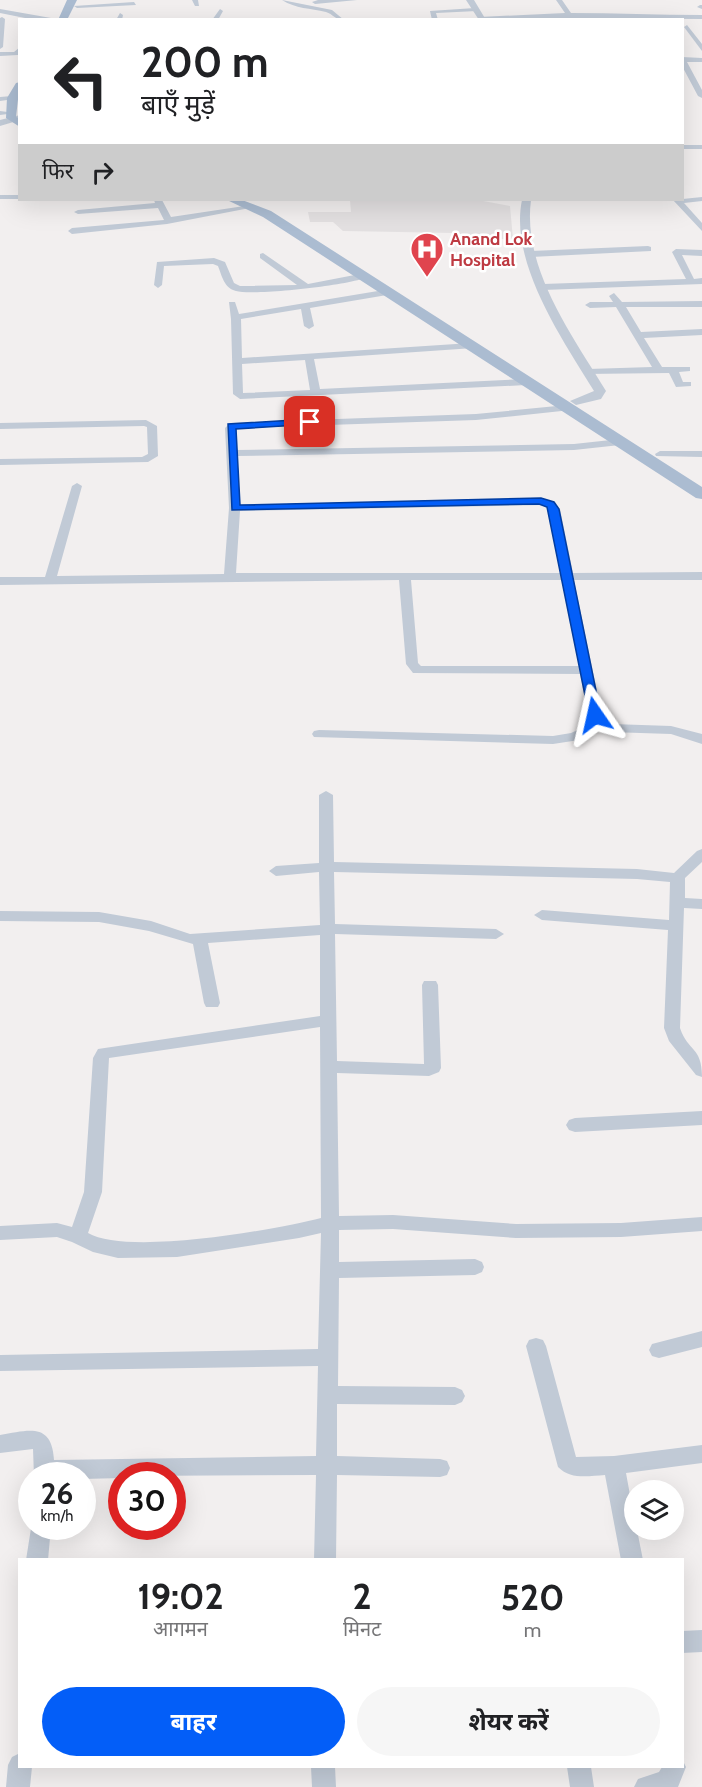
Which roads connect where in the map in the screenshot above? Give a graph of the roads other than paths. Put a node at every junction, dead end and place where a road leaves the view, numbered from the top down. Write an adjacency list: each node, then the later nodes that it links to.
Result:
1 (285, 0): 19 (street)
2 (301, 0): 6 (street)
3 (354, 0): 6 (street)
4 (470, 0): 9 (street)
5 (559, 0): 12 (street)
6 (315, 1)
7 (76, 2): 8 (street); 16 (main road); 17 (main road)
8 (134, 4)
9 (475, 10): 20 (street); 21 (street)
10 (220, 11): 18 (street)
11 (1, 15): 15 (street); 25 (street)
12 (570, 16): 13 (street); 22 (street)
13 (592, 17): 23 (street)
14 (702, 17): 23 (street)
15 (31, 18)
16 (64, 18)
17 (70, 18)
18 (216, 18)
19 (339, 18)
20 (434, 18)
21 (483, 18): 22 (street)
22 (538, 18)
23 (644, 18)
24 (687, 27): 26 (street)
25 (0, 47)
26 (699, 47): 27 (street)
27 (684, 51)
28 (18, 52): 29 (street)
29 (0, 54)
30 (684, 60): 31 (street)
31 (702, 60)
32 (684, 62): 34 (street)
33 (18, 88): 35 (main road)
34 (702, 96)
35 (12, 98): 36 (street); 37 (main road)
36 (0, 99)
37 (12, 117): 38 (street)
38 (0, 123)
39 (684, 147): 40 (street)
40 (702, 147)
41 (0, 197): 42 (street)
42 (18, 197)
43 (684, 200): 44 (street)
44 (702, 200)
45 (526, 201): 55 (street)
46 (678, 201): 51 (street)
47 (160, 202): 49 (street); 50 (street)
48 (249, 203): 50 (street); 57 (main road); 83 (main road)
49 (78, 212)
50 (168, 220): 52 (street)
51 (702, 228)
52 (72, 231)
53 (648, 249): 55 (street)
54 (702, 253): 58 (street)
55 (531, 254): 62 (street)
56 (263, 256): 61 (street)
57 (365, 276): 61 (street); 63 (main road)
58 (691, 281): 59 (street); 62 (street)
59 (702, 281)
60 (158, 285): 61 (street)
61 (306, 287)
62 (543, 288): 79 (street)
63 (390, 292): 67 (street); 73 (main road)
64 (616, 300): 66 (street); 68 (street); 72 (street)
65 (232, 304): 69 (street)
66 (702, 304)
67 (305, 305): 69 (street); 70 (street)
68 (590, 305)
69 (235, 316): 75 (street)
70 (309, 326)
71 (702, 332): 72 (street)
72 (638, 335): 77 (street)
73 (471, 346): 74 (street); 80 (main road)
74 (309, 357): 75 (street); 82 (street)
75 (237, 361): 82 (street)
76 (687, 369): 78 (street)
77 (659, 370): 78 (street); 79 (street)
78 (673, 370): 81 (street)
79 (588, 372): 83 (street)
80 (526, 382): 82 (street); 83 (main road)
81 (687, 384)
82 (316, 393)
83 (572, 405): 85 (main road); 86 (street); 87 (main road)
84 (0, 426): 89 (street)
85 (620, 442): 86 (street); 92 (main road)
86 (233, 453): 93 (street)
87 (660, 454): 88 (street); 90 (main road)
88 (702, 454)
89 (0, 462)
90 (702, 483)
91 (76, 486): 98 (street)
92 (702, 494)
93 (235, 508): 96 (street); 97 (street)
94 (702, 576): 96 (street)
95 (405, 577): 96 (street); 97 (street); 100 (street)
96 (568, 577): 100 (street)
97 (230, 578): 98 (street)
98 (50, 580): 99 (street)
99 (0, 581)
100 (586, 670): 101 (street)
101 (600, 724): 102 (street); 103 (street)
102 (319, 734)
103 (702, 740)
104 (326, 795): 106 (street)
105 (702, 854): 108 (street)
106 (329, 867): 107 (street); 108 (street); 114 (street)
107 (276, 871)
108 (678, 878): 109 (street)
109 (677, 903): 110 (street); 113 (street)
110 (702, 904)
111 (542, 915): 113 (street)
112 (0, 916): 116 (street)
113 (676, 926): 121 (street)
114 (329, 929): 115 (street); 116 (street); 119 (street)
115 (496, 934)
116 (200, 939): 118 (street)
117 (430, 985): 120 (street)
118 (212, 1003)
119 (329, 1020): 120 (street); 127 (street)
120 (330, 1067): 124 (street)
121 (702, 1071)
122 (702, 1118): 123 (street)
123 (575, 1125)
124 (330, 1223): 125 (street); 127 (street); 129 (street)
125 (702, 1224)
126 (0, 1233): 127 (street)
127 (78, 1236)
128 (475, 1267): 129 (street)
129 (330, 1270): 133 (street)
130 (702, 1339): 132 (street)
131 (536, 1346): 141 (street)
132 (659, 1350)
133 (328, 1357): 134 (street); 135 (street)
134 (0, 1363)
135 (328, 1395): 136 (street); 140 (street)
136 (455, 1396)
137 (0, 1444): 139 (street)
138 (702, 1454): 141 (street)
139 (44, 1462)
140 (327, 1465): 142 (street); 143 (street); 146 (street)
141 (614, 1465): 147 (street)
142 (440, 1468)
143 (96, 1472)
144 (39, 1540): 145 (street)
145 (37, 1558)
146 (325, 1558)
147 (632, 1558)
148 (702, 1641): 149 (street)
149 (684, 1642)
150 (20, 1768): 154 (street)
151 (323, 1768): 155 (street)
152 (579, 1768): 156 (street)
153 (674, 1768): 157 (street)
154 (18, 1787)
155 (324, 1787)
156 (582, 1787)
157 (646, 1787)

